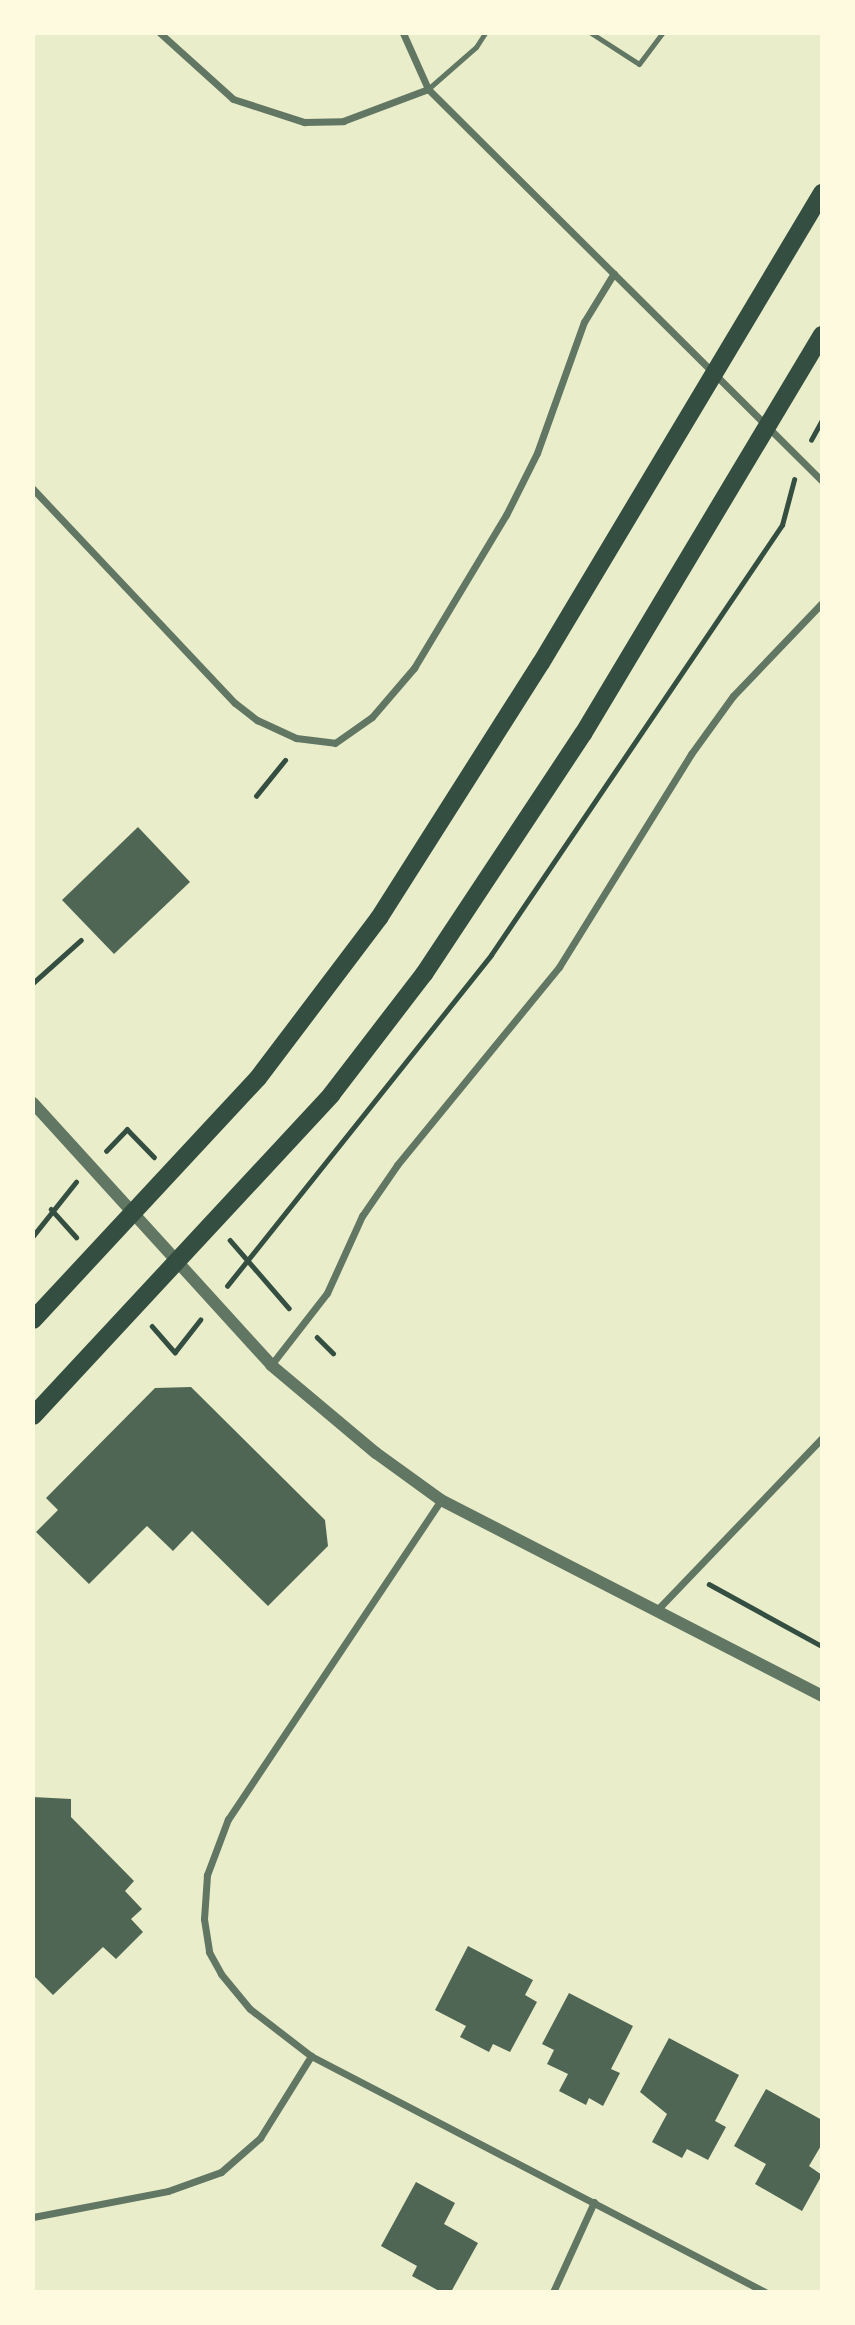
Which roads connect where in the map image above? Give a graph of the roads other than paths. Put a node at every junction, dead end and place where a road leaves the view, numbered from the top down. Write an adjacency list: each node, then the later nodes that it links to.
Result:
1 (160, 33): 6 (street)
2 (403, 33): 6 (street)
3 (485, 33): 6 (lane)
4 (591, 33): 5 (lane)
5 (662, 33)
6 (428, 89): 8 (street)
7 (822, 193): 10 (main road)
8 (614, 273): 10 (street); 13 (street)
9 (822, 335): 11 (main road)
10 (713, 374): 11 (street); 16 (main road)
11 (765, 428): 12 (street); 17 (main road)
12 (822, 481)
13 (33, 489)
14 (822, 603): 19 (street)
15 (33, 1103): 16 (street)
16 (134, 1214): 17 (street); 18 (main road)
17 (177, 1262): 19 (street); 20 (main road)
18 (33, 1320)
19 (271, 1365): 22 (street)
20 (33, 1416)
21 (822, 1438): 23 (street)
22 (441, 1500): 23 (street); 25 (street)
23 (657, 1610): 24 (street)
24 (822, 1696)
25 (311, 2056): 26 (street); 27 (street)
26 (594, 2202): 28 (street); 29 (street)
27 (33, 2217)
28 (553, 2292)
29 (765, 2292)

